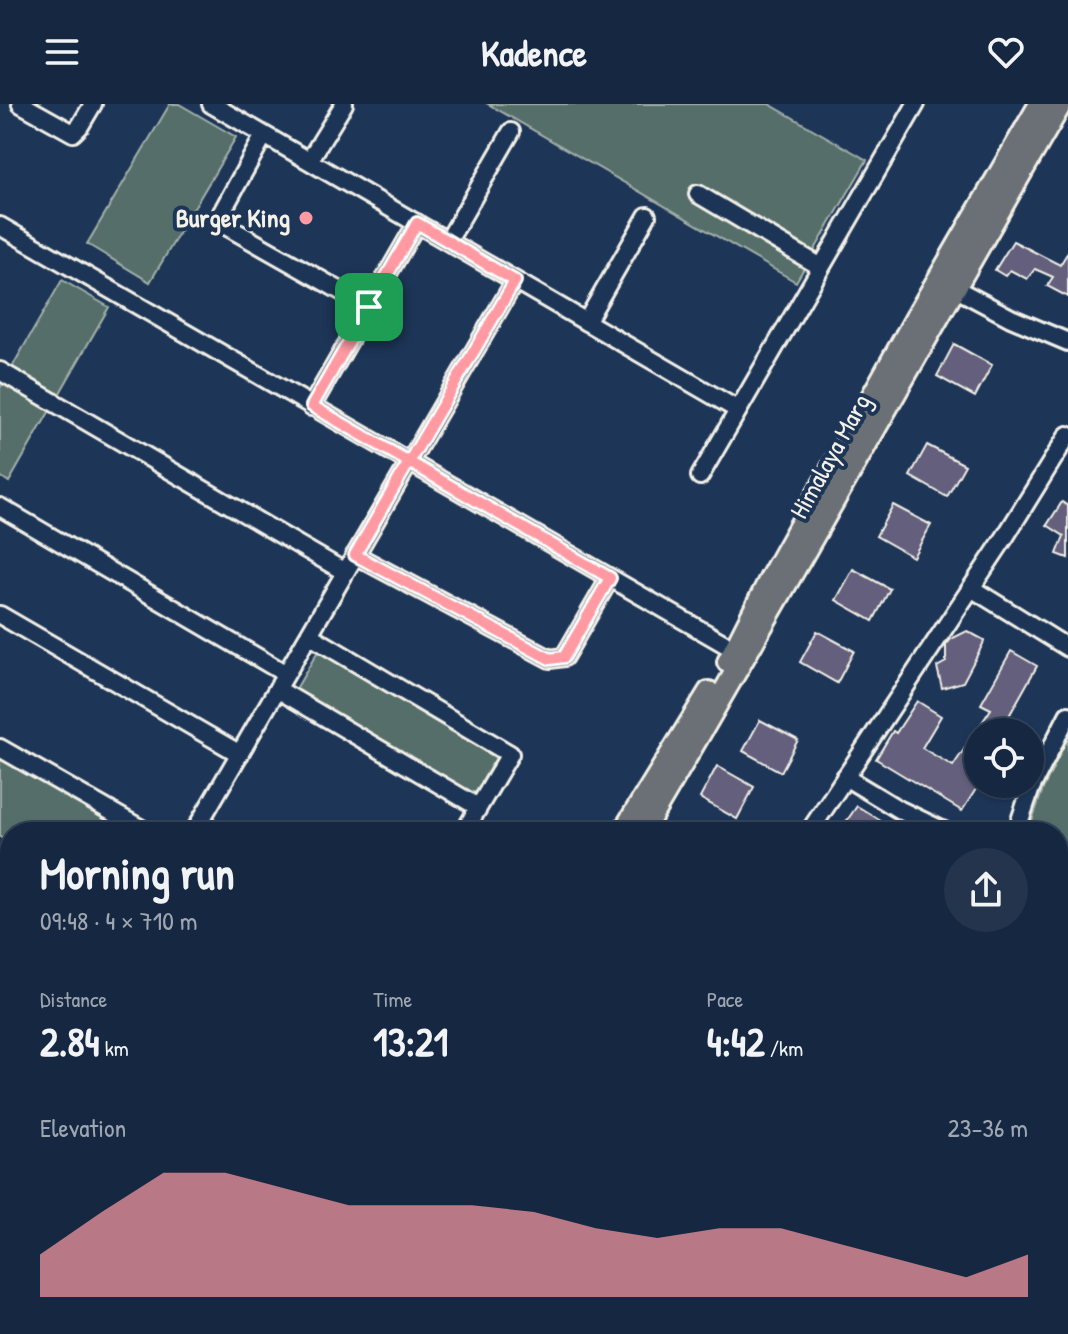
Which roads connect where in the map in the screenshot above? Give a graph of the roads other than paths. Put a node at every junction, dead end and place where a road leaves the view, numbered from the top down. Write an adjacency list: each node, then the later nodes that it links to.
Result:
1 (21, 104): 2 (street)
2 (93, 104)
3 (211, 104): 9 (street)
4 (344, 104): 10 (street)
5 (916, 104): 16 (street)
6 (1040, 104): 18 (main road)
7 (1061, 104): 18 (main road, Himalaya Marg)
8 (511, 132): 15 (street)
9 (264, 135): 10 (street); 19 (street)
10 (309, 161): 13 (street)
11 (698, 194): 16 (street)
12 (647, 216): 20 (street)
13 (417, 223): 15 (street); 19 (street)
14 (0, 226): 23 (street)
15 (448, 241): 17 (street)
16 (821, 267): 24 (street)
17 (515, 281): 20 (street); 26 (street)
18 (946, 283): 21 (street); 36 (main road, Himalaya Marg)
19 (369, 307): 23 (street)
20 (586, 322): 24 (street)
21 (1068, 342)
22 (0, 371): 30 (street)
23 (312, 406): 26 (street)
24 (738, 410): 27 (street)
25 (1068, 435): 32 (street)
26 (409, 462): 29 (street); 31 (street)
27 (700, 476)
28 (0, 507): 37 (street)
29 (355, 555): 30 (street); 31 (street)
30 (345, 572): 34 (street)
31 (610, 578): 36 (street)
32 (971, 588): 35 (street); 41 (street)
33 (0, 615): 40 (street)
34 (309, 635): 37 (street); 42 (street)
35 (1068, 648)
36 (741, 653): 46 (main road, Himalaya Marg); 47 (main road, Himalaya Marg)
37 (282, 682): 40 (street); 42 (street)
38 (1068, 715): 50 (street)
39 (0, 748): 43 (street)
40 (240, 754): 44 (street)
41 (845, 777): 48 (street); 49 (street)
42 (478, 807): 45 (street)
43 (130, 822)
44 (200, 822)
45 (470, 822)
46 (630, 822)
47 (648, 822)
48 (816, 822)
49 (925, 822)
50 (1019, 822)

